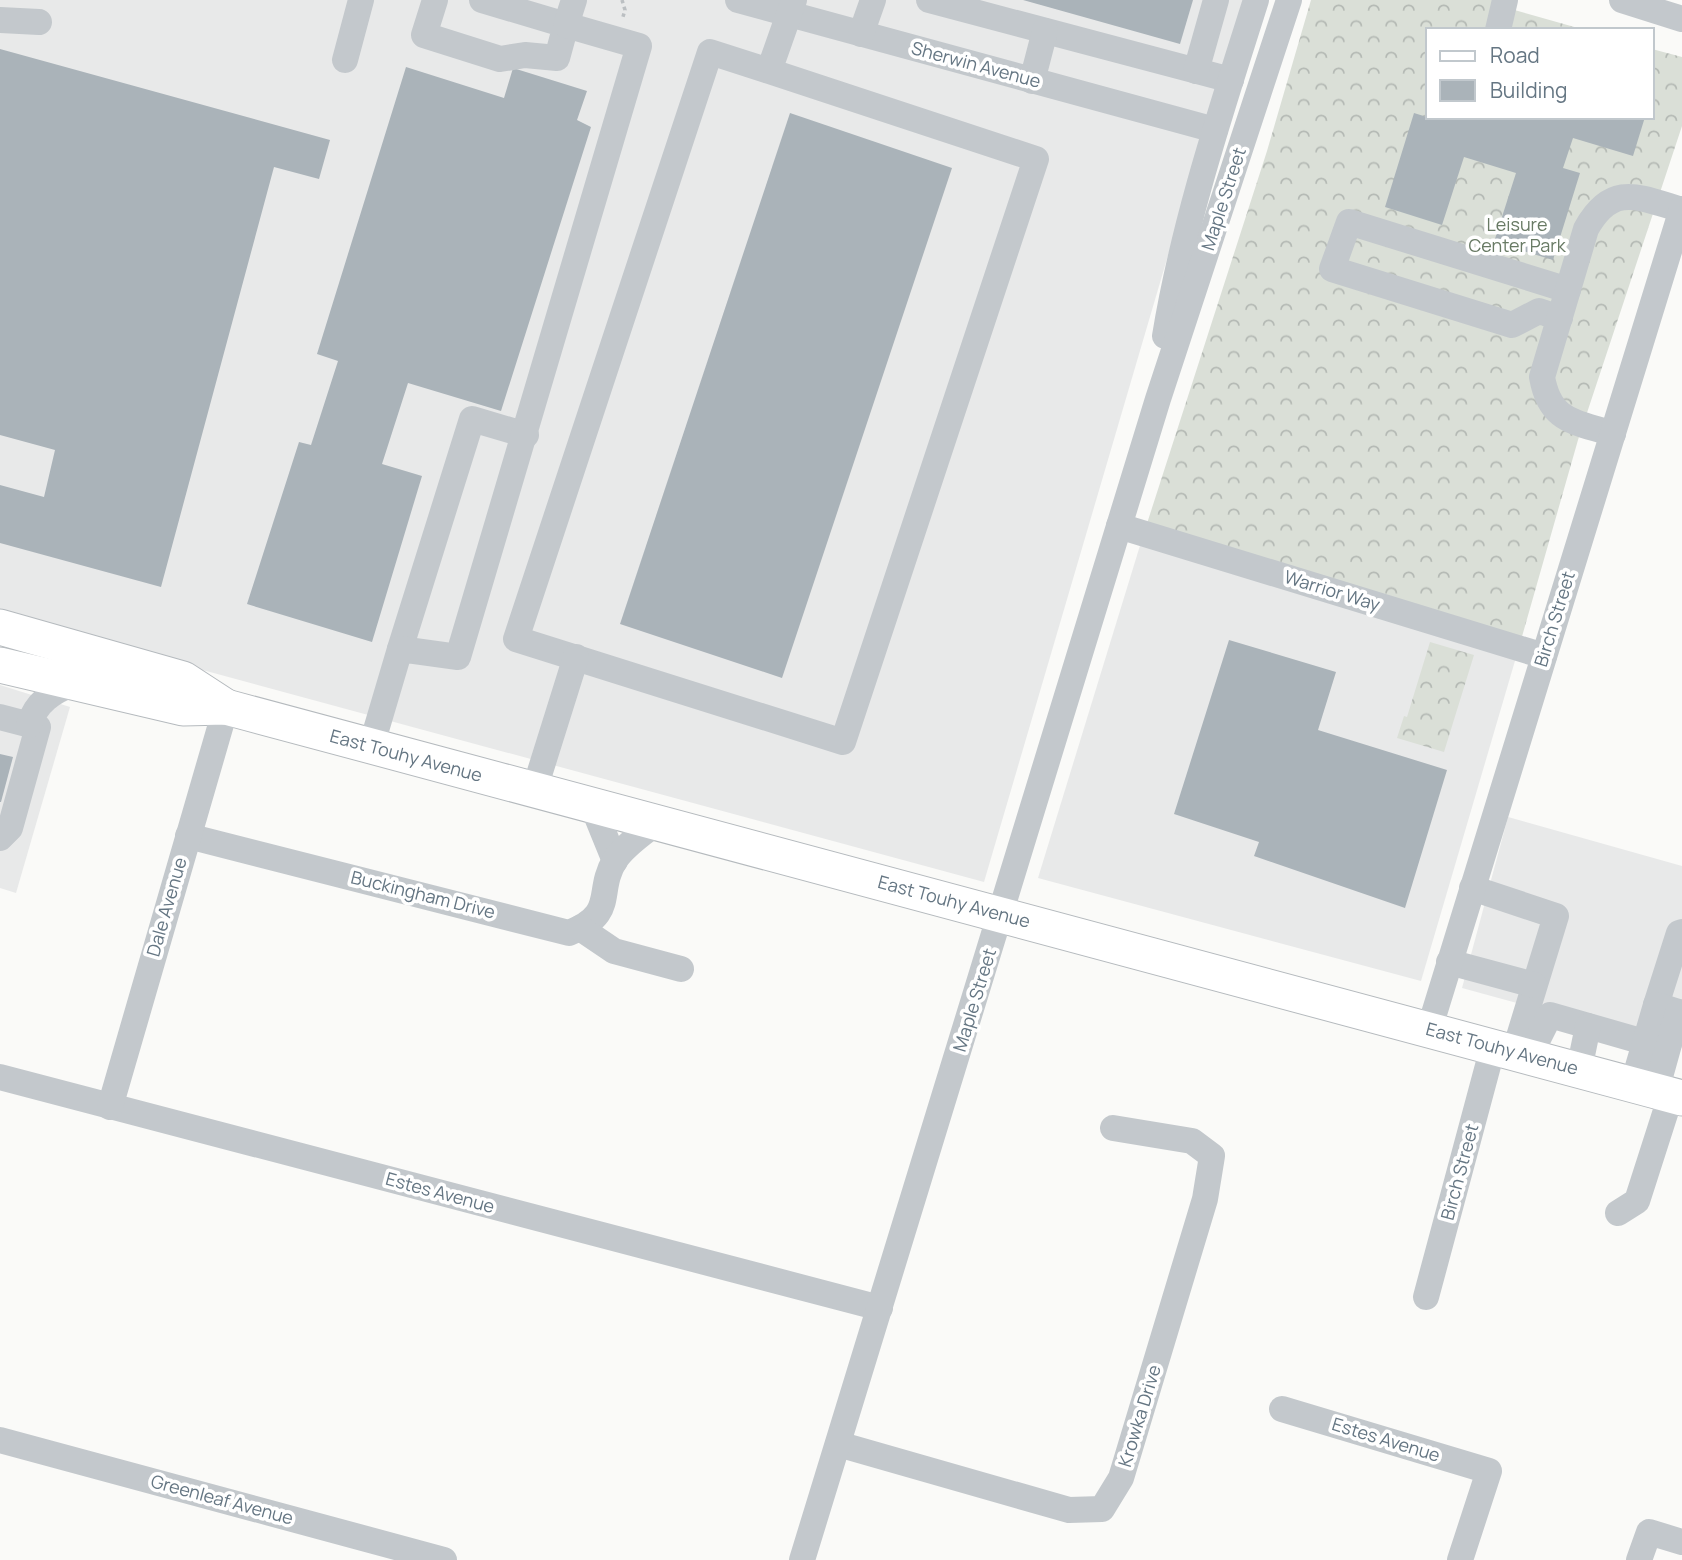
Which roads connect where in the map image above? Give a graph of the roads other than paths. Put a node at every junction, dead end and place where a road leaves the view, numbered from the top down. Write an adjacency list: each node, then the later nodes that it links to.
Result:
1 (361, 0): 20 (street)
2 (435, 0): 13 (street)
3 (482, 0): 13 (street)
4 (738, 0): 12 (street, Sherwin Avenue)
5 (873, 0): 19 (street)
6 (929, 0): 18 (street)
7 (1216, 0): 22 (street)
8 (1256, 0): 24 (street, Maple Street)
9 (1289, 0): 29 (street, Maple Street)
10 (1505, 0): 17 (street)
11 (1622, 0): 14 (street)
12 (792, 7): 19 (street, Sherwin Avenue); 21 (street)
13 (570, 12): 31 (street)
14 (1682, 19)
15 (0, 20): 16 (street)
16 (40, 22)
17 (1498, 28)
18 (1045, 31): 22 (street); 23 (street)
19 (862, 34): 23 (street, Sherwin Avenue)
20 (345, 60)
21 (769, 71): 36 (street); 36 (street)
22 (1196, 71): 24 (street)
23 (1032, 80): 25 (street, Sherwin Avenue)
24 (1231, 80): 25 (street, Maple Street)
25 (1215, 130): 29 (street, Maple Street)
26 (1682, 210): 27 (street); 30 (street, Birch Street)
27 (1568, 290): 28 (street); 28 (street)
28 (1560, 318): 30 (street)
29 (1158, 399): 32 (street, Maple Street)
30 (1613, 434): 35 (street, Birch Street)
31 (526, 435): 34 (street); 34 (street)
32 (1119, 526): 35 (street, Warrior Way); 50 (street, Maple Street)
33 (0, 627): 39 (main road, East Touhy Avenue)
34 (400, 649): 42 (street)
35 (1544, 656): 49 (street, Birch Street)
36 (576, 657): 43 (street)
37 (7, 667): 38 (main road, East Touhy Avenue); 41 (street)
38 (74, 683): 39 (main road, East Touhy Avenue); 41 (street)
39 (226, 707): 42 (main road, East Touhy Avenue); 46 (street, Dale Avenue)
40 (0, 717): 41 (street)
41 (32, 718): 47 (street)
42 (371, 747): 43 (main road, East Touhy Avenue)
43 (534, 791): 44 (main road, East Touhy Avenue)
44 (593, 807): 45 (main road, East Touhy Avenue); 48 (street)
45 (656, 823): 48 (street); 50 (main road, East Touhy Avenue)
46 (188, 836): 51 (street, Buckingham Drive); 64 (street, Dale Avenue)
47 (0, 838)
48 (615, 860): 51 (street)
49 (1472, 888): 53 (street, Birch Street); 55 (street)
50 (1001, 914): 58 (main road, East Touhy Avenue); 68 (street, Maple Street)
51 (580, 928): 54 (street)
52 (1682, 932): 56 (street)
53 (1450, 962): 55 (street); 58 (street, Birch Street)
54 (681, 969)
55 (1534, 985): 60 (street)
56 (1672, 1010): 59 (street); 63 (street)
57 (1588, 1026): 59 (street); 60 (street); 61 (street)
58 (1429, 1030): 60 (main road, East Touhy Avenue)
59 (1644, 1042): 63 (street)
60 (1512, 1052): 61 (main road, East Touhy Avenue); 67 (street, Birch Street)
61 (1579, 1070): 63 (main road, East Touhy Avenue)
62 (0, 1077): 64 (street, Estes Avenue)
63 (1660, 1092): 66 (street)
64 (110, 1107): 68 (street, Estes Avenue)
65 (1112, 1128): 71 (street, Krowka Drive)
66 (1618, 1213)
67 (1426, 1297)
68 (880, 1308): 71 (street, Maple Street)
69 (1282, 1409): 75 (street, Estes Avenue)
70 (0, 1440): 73 (street, Greenleaf Avenue)
71 (838, 1444): 74 (street, Maple Street)
72 (1682, 1542): 76 (street)
73 (444, 1560)
74 (802, 1560)
75 (1460, 1560)
76 (1639, 1560)

